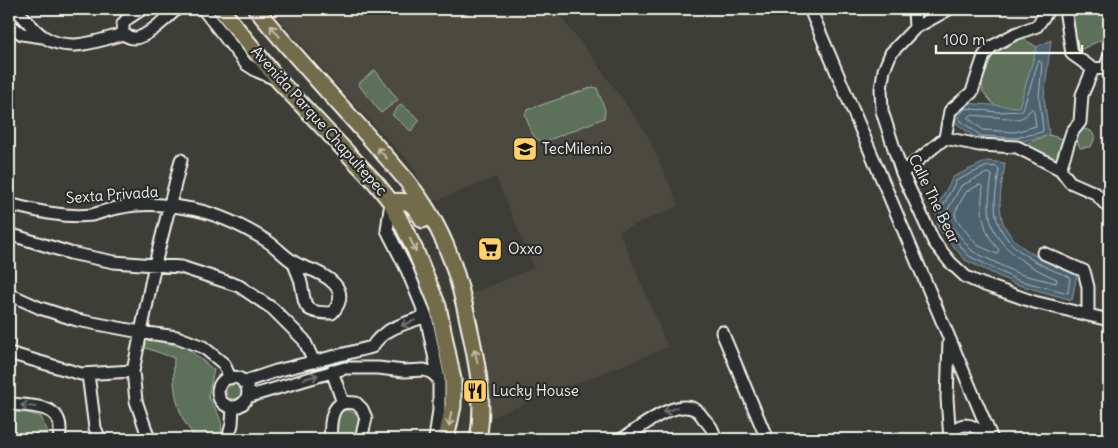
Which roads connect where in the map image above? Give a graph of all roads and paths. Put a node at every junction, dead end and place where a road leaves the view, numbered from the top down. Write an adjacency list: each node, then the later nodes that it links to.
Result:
1 (16, 9): 15 (street)
2 (142, 9): 14 (street)
3 (177, 9): 14 (street)
4 (202, 9): 18 (street)
5 (221, 9): 18 (main road, Avenida Parque Chapultepec)
6 (256, 9): 31 (main road, Avenida Parque Chapultepec, one-way to 6)
7 (810, 9): 38 (street)
8 (914, 9): 13 (street)
9 (949, 9): 13 (street, Calle The Bear)
10 (1049, 9): 19 (street)
11 (1065, 9): 17 (street)
12 (9, 25): 15 (street)
13 (915, 28): 22 (street, Calle The Bear)
14 (124, 34): 15 (street)
15 (43, 37)
16 (1109, 58): 17 (street)
17 (1093, 69): 21 (street)
18 (279, 81): 23 (main road, Avenida Parque Chapultepec)
19 (944, 138): 21 (street); 22 (street)
20 (182, 160): 25 (street)
21 (1060, 169): 26 (street)
22 (902, 173): 33 (street, Calle The Bear)
23 (391, 202): 31 (main road); 34 (street); 62 (main road, Avenida Parque Chapultepec, one-way to 62)
24 (9, 204): 25 (street, Sexta Privada)
25 (170, 206): 29 (street); 30 (street, Sexta Privada)
26 (1109, 208)
27 (9, 234): 29 (street)
28 (1043, 253): 33 (street)
29 (155, 264): 36 (street); 41 (street)
30 (294, 264): 30 (street, Sexta Privada)
31 (454, 264): 63 (main road, Avenida Parque Chapultepec, one-way to 31)
32 (9, 294): 36 (street)
33 (1088, 315): 35 (street, Calle The Bear)
34 (426, 316): 40 (street, one-way to 40); 48 (street)
35 (1109, 320)
36 (140, 332): 43 (street); 47 (street)
37 (722, 332): 66 (street)
38 (949, 338): 67 (street); 69 (street)
39 (9, 352): 46 (street)
40 (341, 355): 41 (street); 42 (street)
41 (314, 362): 44 (street)
42 (345, 368): 45 (street); 48 (street)
43 (133, 371): 46 (street); 57 (street)
44 (276, 371): 49 (street); 50 (street)
45 (332, 371): 50 (street, one-way to 45); 52 (street)
46 (88, 374): 56 (street)
47 (230, 378): 49 (street); 54 (street)
48 (438, 379): 61 (street)
49 (243, 382): 51 (street)
50 (279, 387): 51 (street)
51 (247, 397): 54 (street)
52 (343, 403): 59 (street); 60 (street)
53 (9, 406): 55 (street, one-way to 53)
54 (233, 408): 58 (street)
55 (59, 439)
56 (100, 439)
57 (149, 439)
58 (228, 439)
59 (331, 439)
60 (361, 439)
61 (435, 439)
62 (446, 439)
63 (478, 439)
64 (622, 439): 65 (street, one-way to 64)
65 (714, 439)
66 (767, 439)
67 (950, 439): 68 (street)
68 (983, 439)
69 (992, 439)

